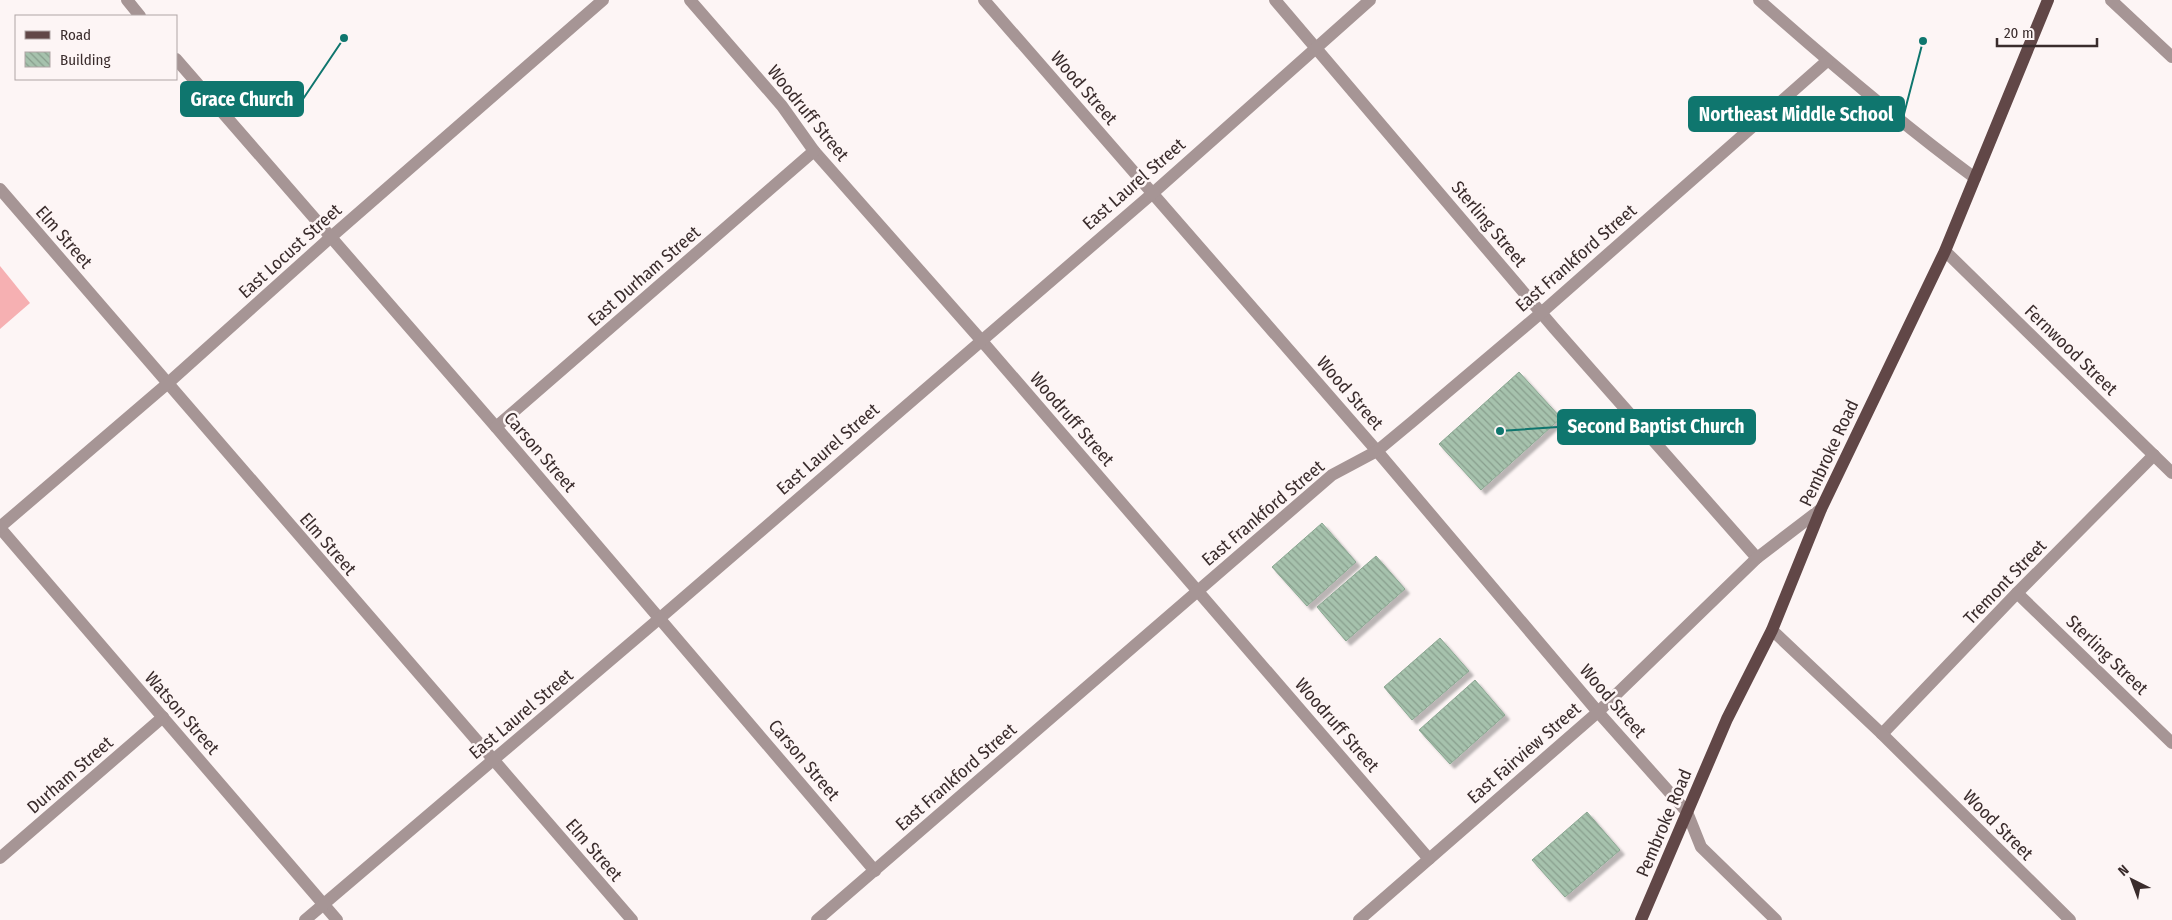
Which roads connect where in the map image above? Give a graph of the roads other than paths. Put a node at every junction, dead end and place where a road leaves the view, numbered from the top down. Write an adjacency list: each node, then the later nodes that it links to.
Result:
1 (127, 0): 10 (street)
2 (603, 0): 19 (street, East Locust Street)
3 (690, 0): 15 (street, Woodruff Street)
4 (984, 0): 18 (street, Wood Street)
5 (1275, 0): 11 (street, Sterling Street)
6 (1370, 0): 11 (street, East Laurel Street)
7 (1760, 0): 14 (street)
8 (2048, 0): 16 (main road, Pembroke Road)
9 (2111, 0): 12 (street)
10 (139, 15)
11 (1316, 46): 18 (street, East Laurel Street); 21 (street, Sterling Street)
12 (2172, 57)
13 (178, 61): 19 (street, Carson Street)
14 (1827, 61): 16 (street); 21 (street, East Frankford Street)
15 (814, 151): 22 (street, Woodruff Street); 24 (street, East Durham Street)
16 (1975, 178): 20 (main road, Pembroke Road)
17 (0, 189): 23 (street, Elm Street)
18 (1152, 192): 22 (street, East Laurel Street); 25 (street, Wood Street)
19 (331, 237): 23 (street, East Locust Street); 24 (street, Carson Street)
20 (1945, 251): 26 (street, Fernwood Street); 28 (main road, Pembroke Road)
21 (1541, 312): 25 (street, East Frankford Street); 30 (street, Sterling Street)
22 (981, 340): 31 (street, Woodruff Street); 33 (street, East Laurel Street)
23 (167, 384): 29 (street, East Locust Street); 39 (street, Elm Street)
24 (496, 427): 33 (street, Carson Street)
25 (1377, 451): 31 (street, East Frankford Street); 35 (street, Wood Street)
26 (2154, 455): 27 (street, Fernwood Street); 32 (street, Tremont Street)
27 (2172, 473)
28 (1821, 509): 30 (street, East Fairview Street); 34 (main road, Pembroke Road)
29 (0, 528): 36 (street, Watson Street)
30 (1757, 558): 35 (street, East Fairview Street)
31 (1198, 591): 42 (street, Woodruff Street); 43 (street, East Frankford Street)
32 (2017, 593): 37 (street, Tremont Street); 38 (street, Sterling Street)
33 (660, 618): 39 (street, East Laurel Street); 43 (street, Carson Street)
34 (1772, 630): 37 (street, Wood Street); 40 (main road, Pembroke Road)
35 (1598, 712): 40 (street, Wood Street); 42 (street, East Fairview Street)
36 (163, 717): 41 (street, Durham Street); 44 (street, Watson Street)
37 (1882, 734): 52 (street, Wood Street)
38 (2172, 743)
39 (493, 761): 44 (street, East Laurel Street); 47 (street, Elm Street)
40 (1687, 812): 50 (main road, Pembroke Road); 51 (street)
41 (0, 858)
42 (1428, 860): 49 (street, East Fairview Street)
43 (875, 871): 48 (street, East Frankford Street)
44 (323, 904): 45 (street, East Laurel Street); 46 (street, Watson Street)
45 (305, 920)
46 (337, 920)
47 (632, 920)
48 (817, 920)
49 (1359, 920)
50 (1641, 920)
51 (1776, 920)
52 (2070, 920)

